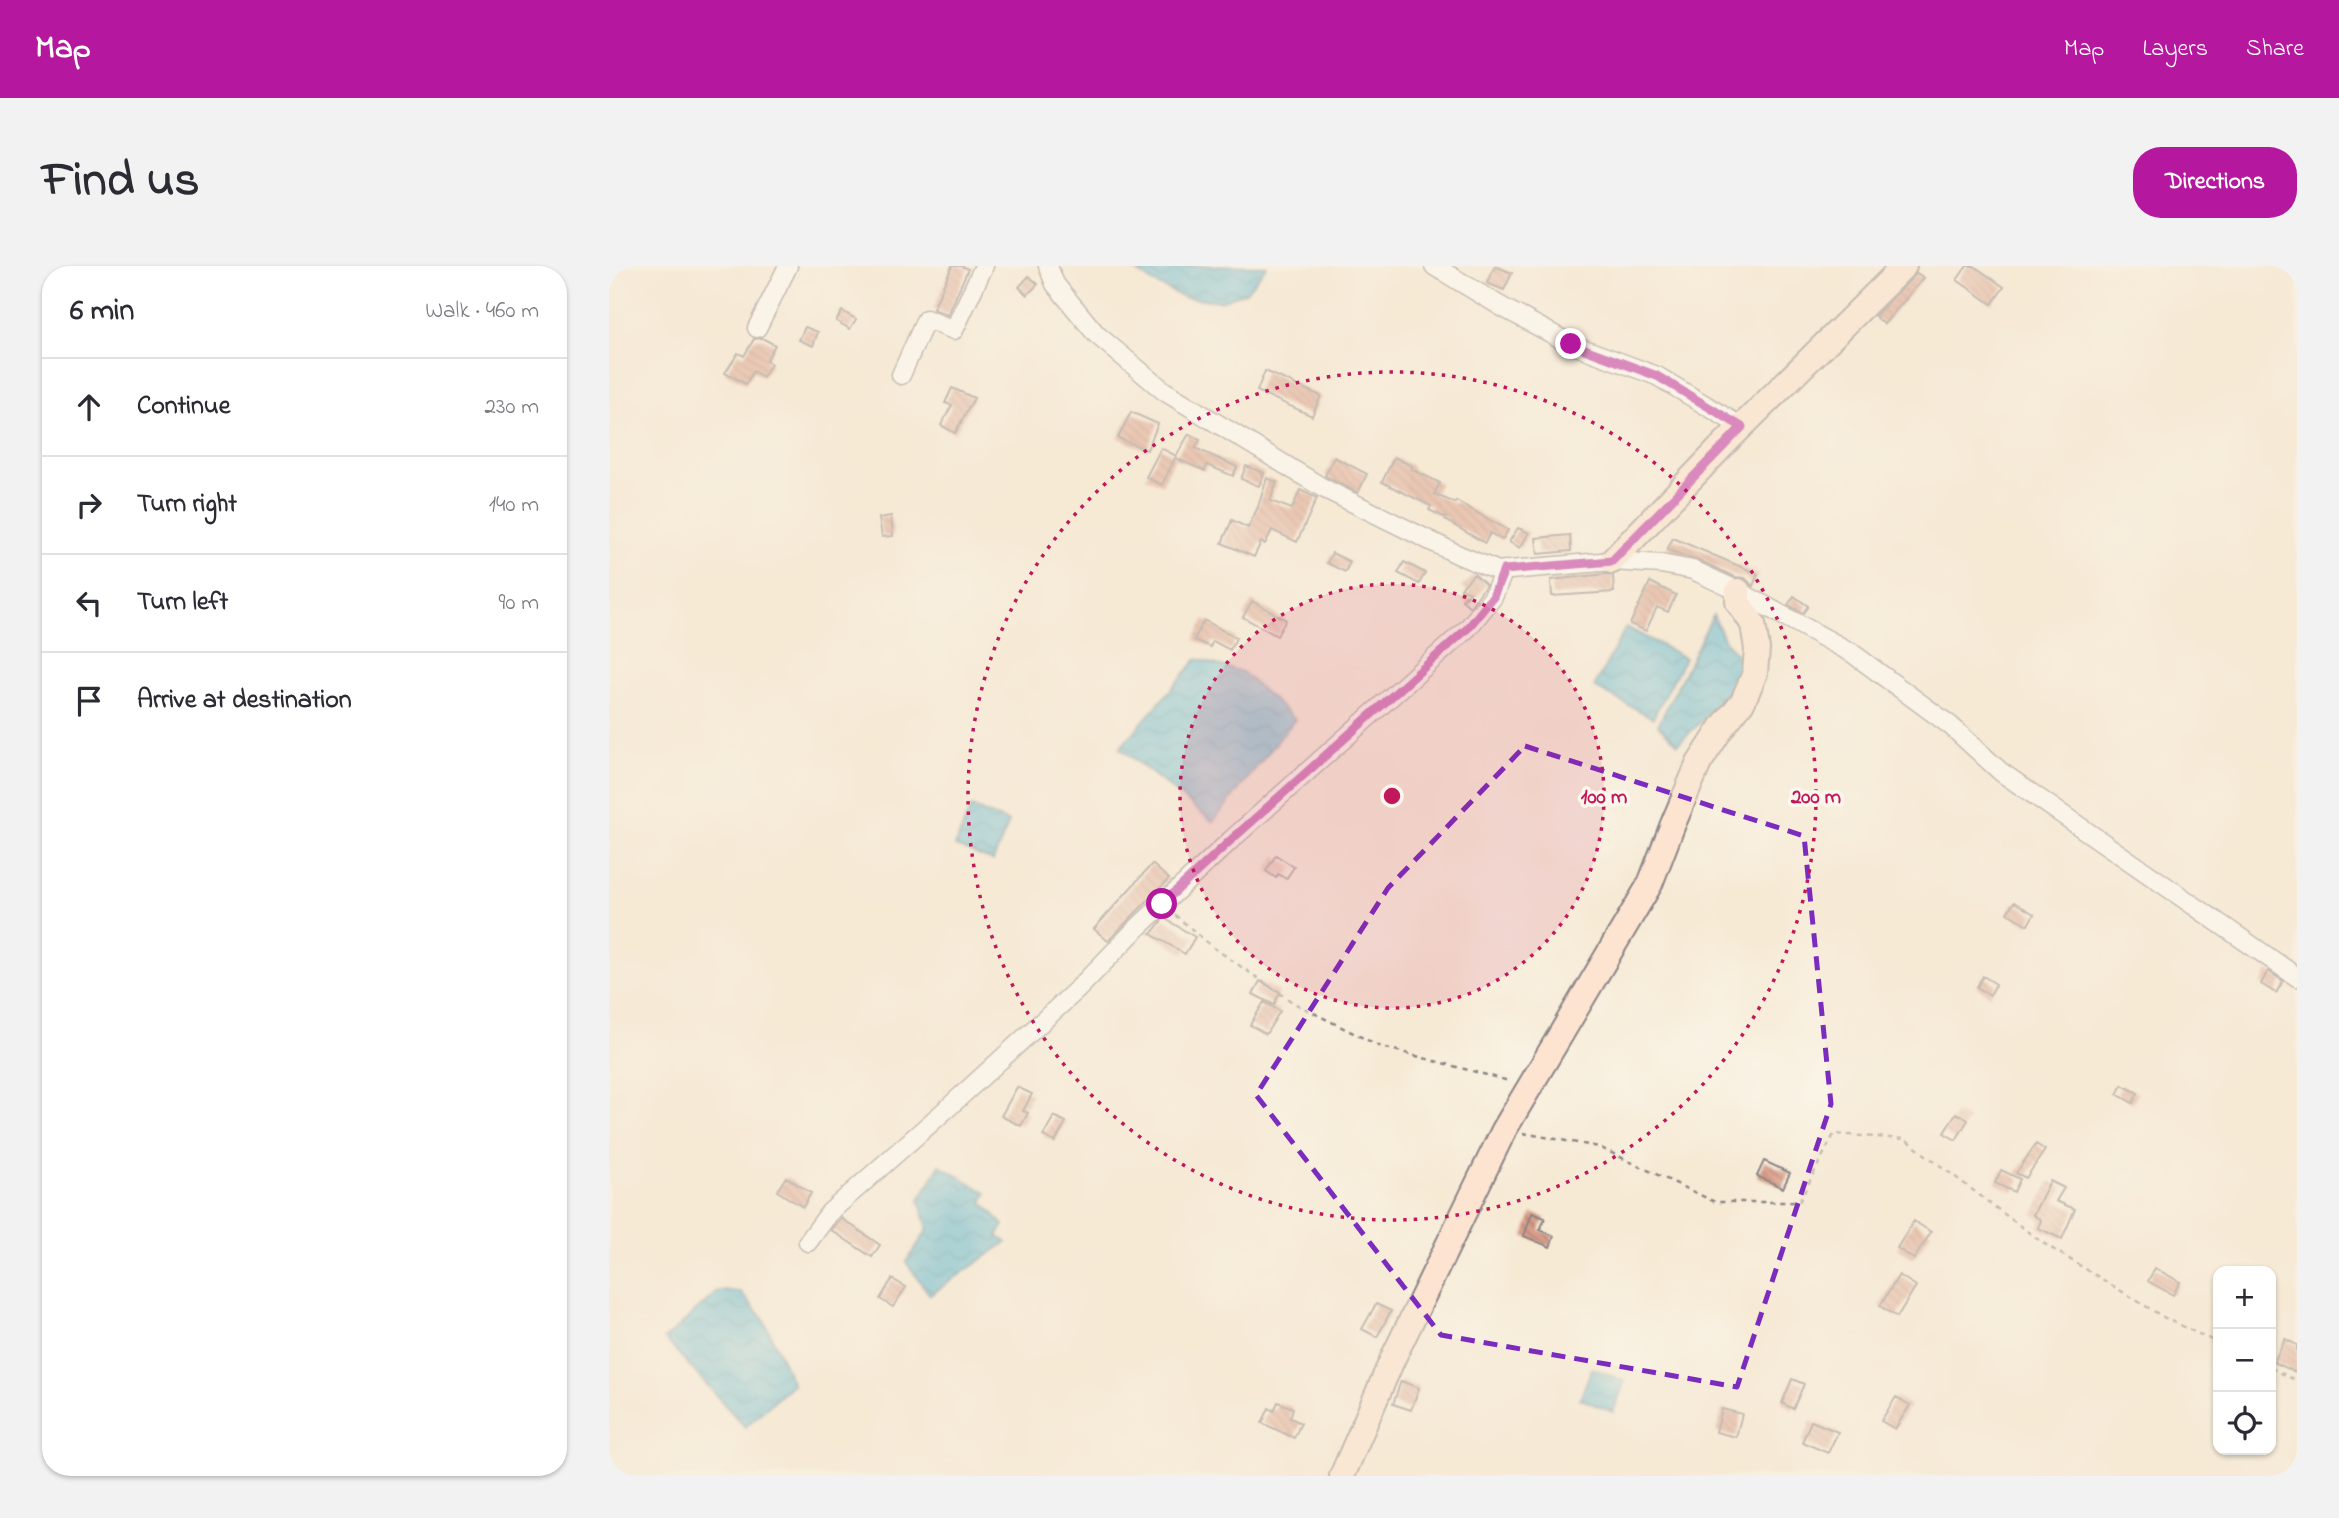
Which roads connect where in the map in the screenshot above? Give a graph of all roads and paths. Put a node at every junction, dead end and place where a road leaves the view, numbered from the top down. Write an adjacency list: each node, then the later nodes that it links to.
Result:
1 (787, 266): 6 (street)
2 (984, 266): 7 (street)
3 (1048, 266): 10 (street)
4 (1434, 266): 8 (street)
5 (1904, 266): 8 (street)
6 (757, 328)
7 (901, 375)
8 (1742, 427): 9 (street)
9 (1612, 561): 10 (street); 11 (street)
10 (1504, 570): 12 (street)
11 (1738, 591): 13 (street); 14 (street)
12 (1162, 904): 14 (path); 16 (street)
13 (2297, 978)
14 (1530, 1087): 15 (street)
15 (1504, 1130): 17 (path); 20 (street)
16 (809, 1242)
17 (2213, 1341)
18 (2276, 1370): 19 (path)
19 (2297, 1381)
20 (1342, 1476)

